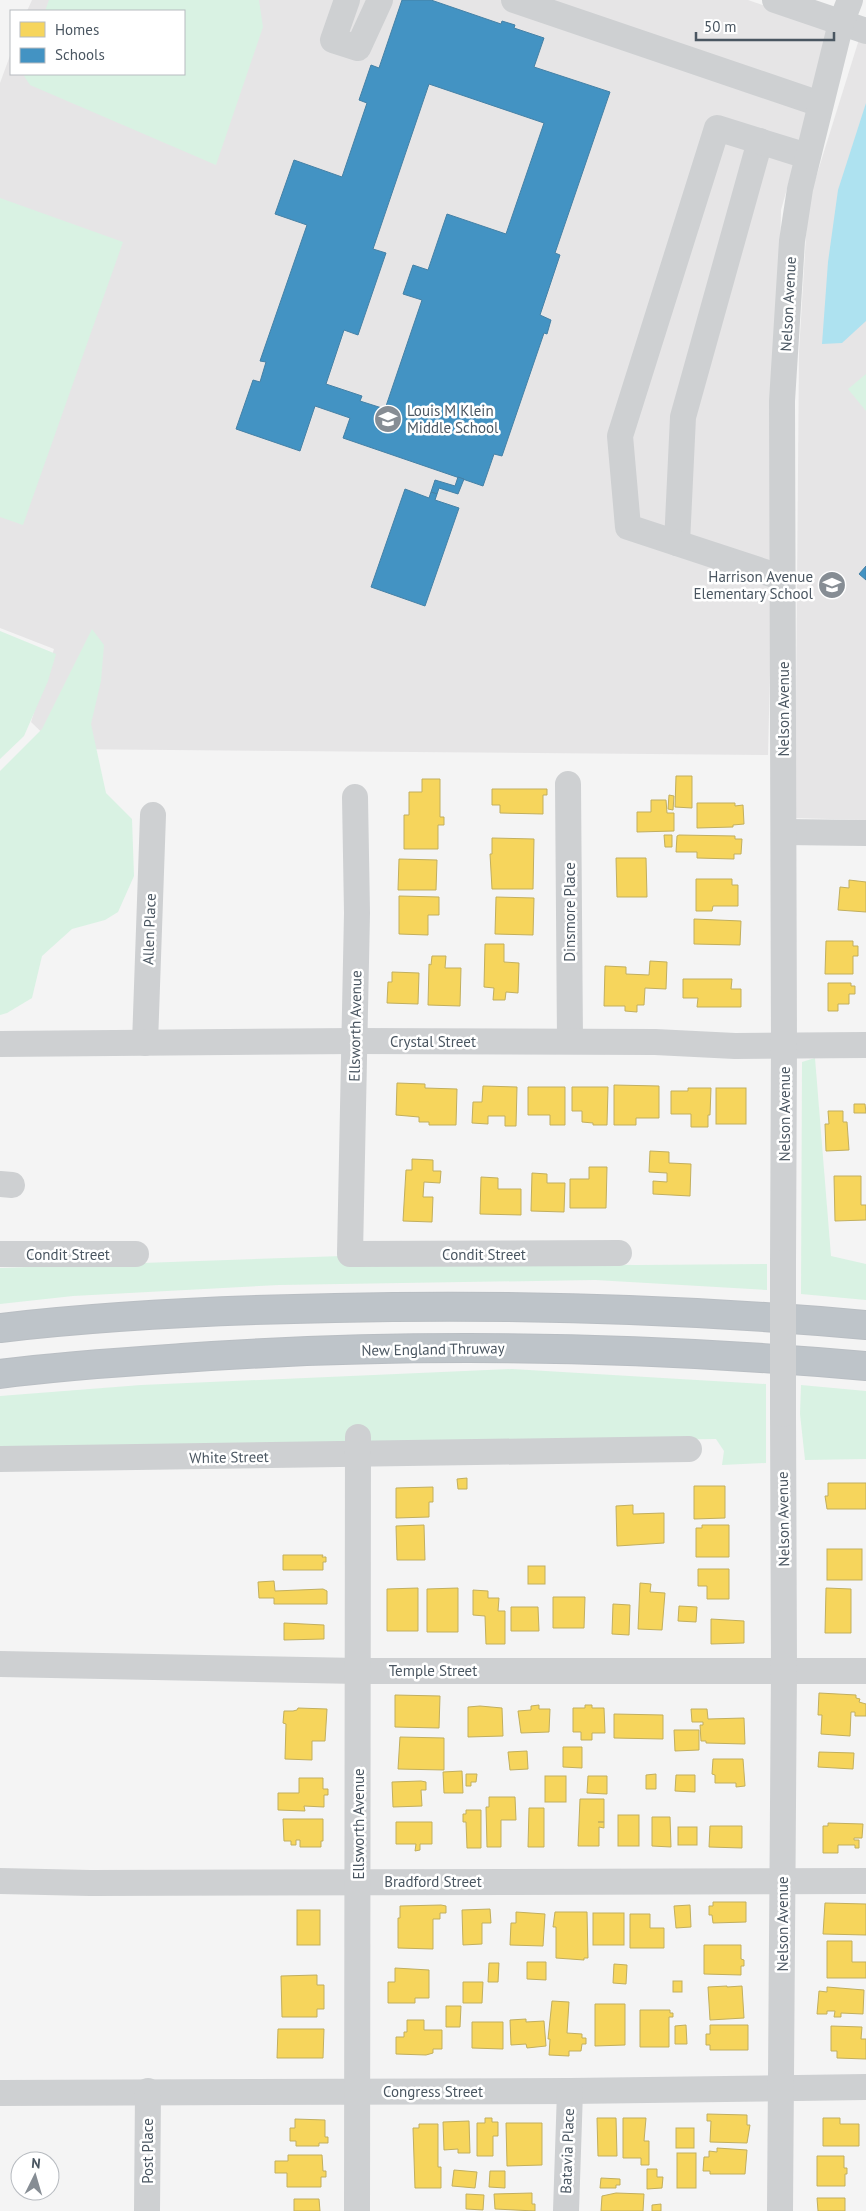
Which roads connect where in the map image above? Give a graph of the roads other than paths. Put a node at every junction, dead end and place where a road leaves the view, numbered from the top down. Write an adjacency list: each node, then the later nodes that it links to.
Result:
1 (347, 0): 2 (street)
2 (380, 0)
3 (514, 0): 7 (street)
4 (775, 0): 5 (street)
5 (845, 11): 6 (street); 7 (street, Nelson Avenue)
6 (866, 31)
7 (820, 104): 9 (street, Nelson Avenue)
8 (760, 141): 9 (street); 10 (street); 10 (street)
9 (807, 156): 11 (street, Nelson Avenue)
10 (677, 543): 11 (street)
11 (783, 578): 15 (street, Nelson Avenue)
12 (568, 784): 18 (street, Dinsmore Place)
13 (355, 797): 17 (street, Ellsworth Avenue)
14 (153, 816): 19 (street, Allen Place)
15 (784, 832): 16 (street); 22 (street, Nelson Avenue)
16 (866, 833)
17 (354, 1041): 18 (street, Crystal Street); 19 (street, Crystal Street); 25 (street, Ellsworth Avenue)
18 (570, 1041): 22 (street, Crystal Street)
19 (146, 1043): 20 (street, Crystal Street)
20 (0, 1044)
21 (866, 1045): 22 (street, Crystal Street)
22 (784, 1046): 35 (street, Nelson Avenue, bridge)
23 (0, 1254): 24 (street, Condit Street)
24 (136, 1254)
25 (350, 1254): 26 (street, Condit Street)
26 (619, 1254)
27 (866, 1325): 28 (highway)
28 (0, 1328)
29 (866, 1366): 30 (highway, New England Thruway)
30 (0, 1374)
31 (358, 1446): 32 (street, White Street); 33 (street, White Street); 36 (street, Ellsworth Avenue)
32 (689, 1449)
33 (0, 1459)
34 (0, 1664): 36 (street, Temple Street)
35 (784, 1670): 36 (street, Temple Street); 37 (street, Temple Street); 38 (street, Nelson Avenue)
36 (358, 1671): 40 (street, Ellsworth Avenue)
37 (866, 1671)
38 (783, 1880): 40 (street, Bradford Street); 41 (street, Bradford Street); 43 (street, Nelson Avenue)
39 (0, 1881): 40 (street, Bradford Street)
40 (358, 1881): 45 (street, Ellsworth Avenue)
41 (866, 1881)
42 (866, 2087): 43 (street, Congress Street)
43 (781, 2088): 46 (street, Congress Street); 51 (street, Nelson Avenue)
44 (148, 2091): 45 (street, Congress Street); 47 (street, Congress Street); 48 (street, Post Place)
45 (358, 2091): 46 (street, Congress Street); 49 (street, Ellsworth Avenue)
46 (570, 2091): 50 (street, Batavia Place)
47 (0, 2093)
48 (147, 2211)
49 (357, 2211)
50 (566, 2211)
51 (780, 2211)

